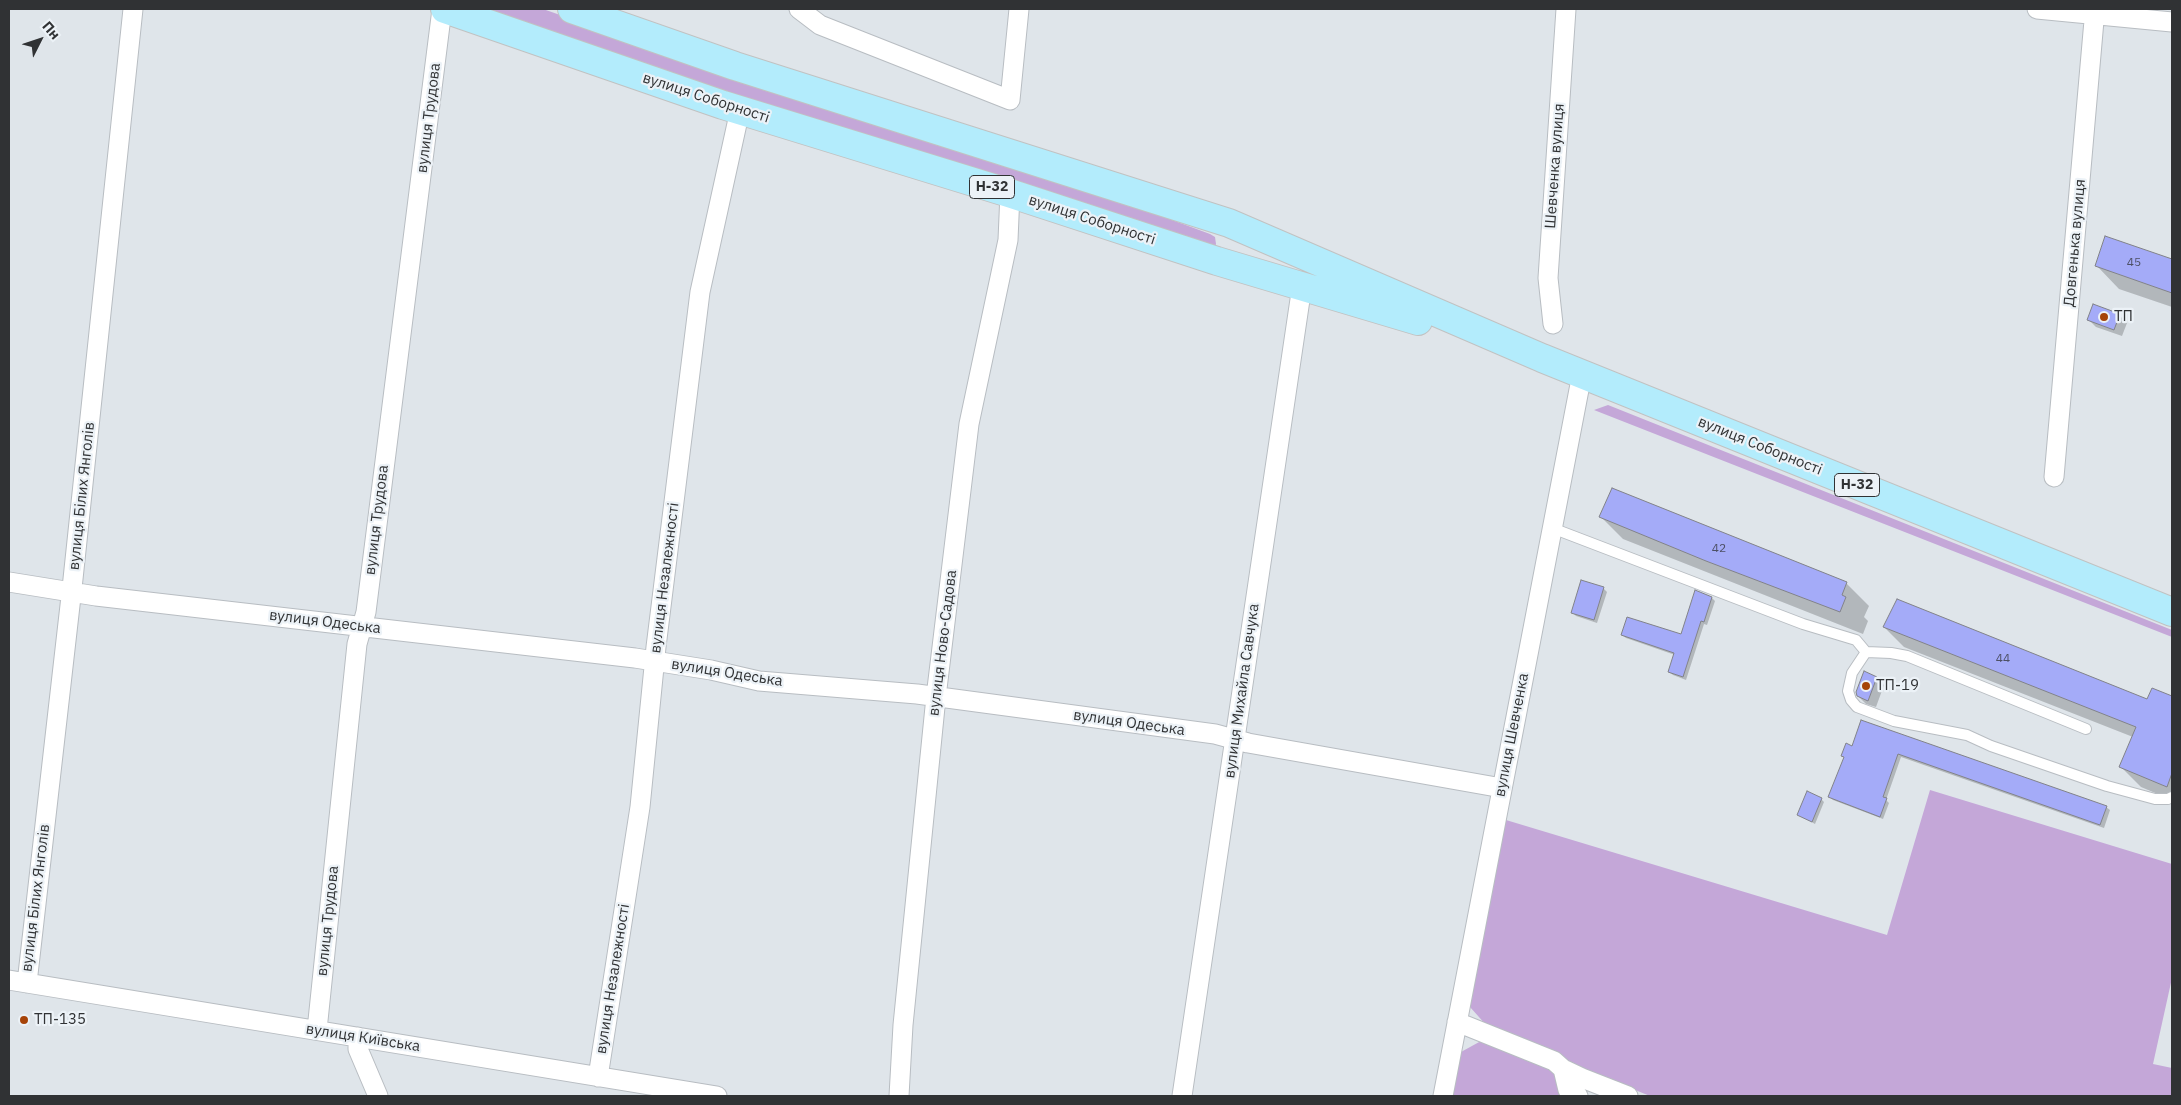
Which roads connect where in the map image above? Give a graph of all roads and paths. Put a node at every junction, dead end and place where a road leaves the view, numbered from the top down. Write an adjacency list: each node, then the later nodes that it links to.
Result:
1 (134, 9): 19 (street, вулиця Білих Янголів)
2 (444, 9): 10 (main road, вулиця Соборності / Н-32); 21 (street, вулиця Трудова)
3 (572, 9): 14 (main road, вулиця Соборності / Н-32)
4 (799, 9): 5 (street)
5 (1019, 9)
6 (1566, 9): 13 (street, Шевченка вулиця)
7 (2037, 9): 8 (street)
8 (2095, 12): 9 (street); 16 (street, Довгенька вулиця)
9 (2172, 22)
10 (740, 110): 11 (main road, вулиця Соборності / Н-32); 23 (street, вулиця Незалежності)
11 (1010, 193): 12 (main road, вулиця Соборності / Н-32); 24 (street, вулиця Ново-Садова)
12 (1302, 286): 14 (main road, вулиця Соборності / Н-32); 26 (street, вулиця Михайла Савчука)
13 (1553, 324)
14 (1542, 358): 15 (main road, вулиця Соборності / Н-32)
15 (1582, 374): 17 (street, вулиця Шевченка); 20 (main road, вулиця Соборності / Н-32)
16 (2054, 478)
17 (1552, 528): 22 (lane); 27 (street, вулиця Шевченка)
18 (9, 582): 19 (street, вулиця Одеська)
19 (71, 591): 21 (street, вулиця Одеська); 29 (street, вулиця Білих Янголів)
20 (2172, 612)
21 (361, 627): 23 (street, вулиця Одеська); 31 (street, вулиця Трудова)
22 (1866, 652): 25 (lane); 28 (lane)
23 (655, 662): 24 (street, вулиця Одеська); 34 (street, вулиця Незалежності)
24 (936, 697): 26 (street, вулиця Одеська); 37 (street, вулиця Ново-Садова)
25 (2086, 729)
26 (1235, 739): 27 (street, вулиця Одеська); 38 (street, вулиця Михайла Савчука)
27 (1502, 788): 30 (street, вулиця Шевченка)
28 (2172, 797)
29 (18, 981): 31 (street, вулиця Київська)
30 (1457, 1022): 33 (street); 39 (street, вулиця Шевченка)
31 (316, 1030): 32 (street, вулиця Київська)
32 (358, 1037): 34 (street, вулиця Київська); 35 (street)
33 (1563, 1069): 40 (street); 41 (street)
34 (598, 1077): 36 (street, вулиця Київська)
35 (378, 1096)
36 (717, 1096)
37 (899, 1096)
38 (1182, 1096)
39 (1443, 1096)
40 (1578, 1096)
41 (1628, 1096)

